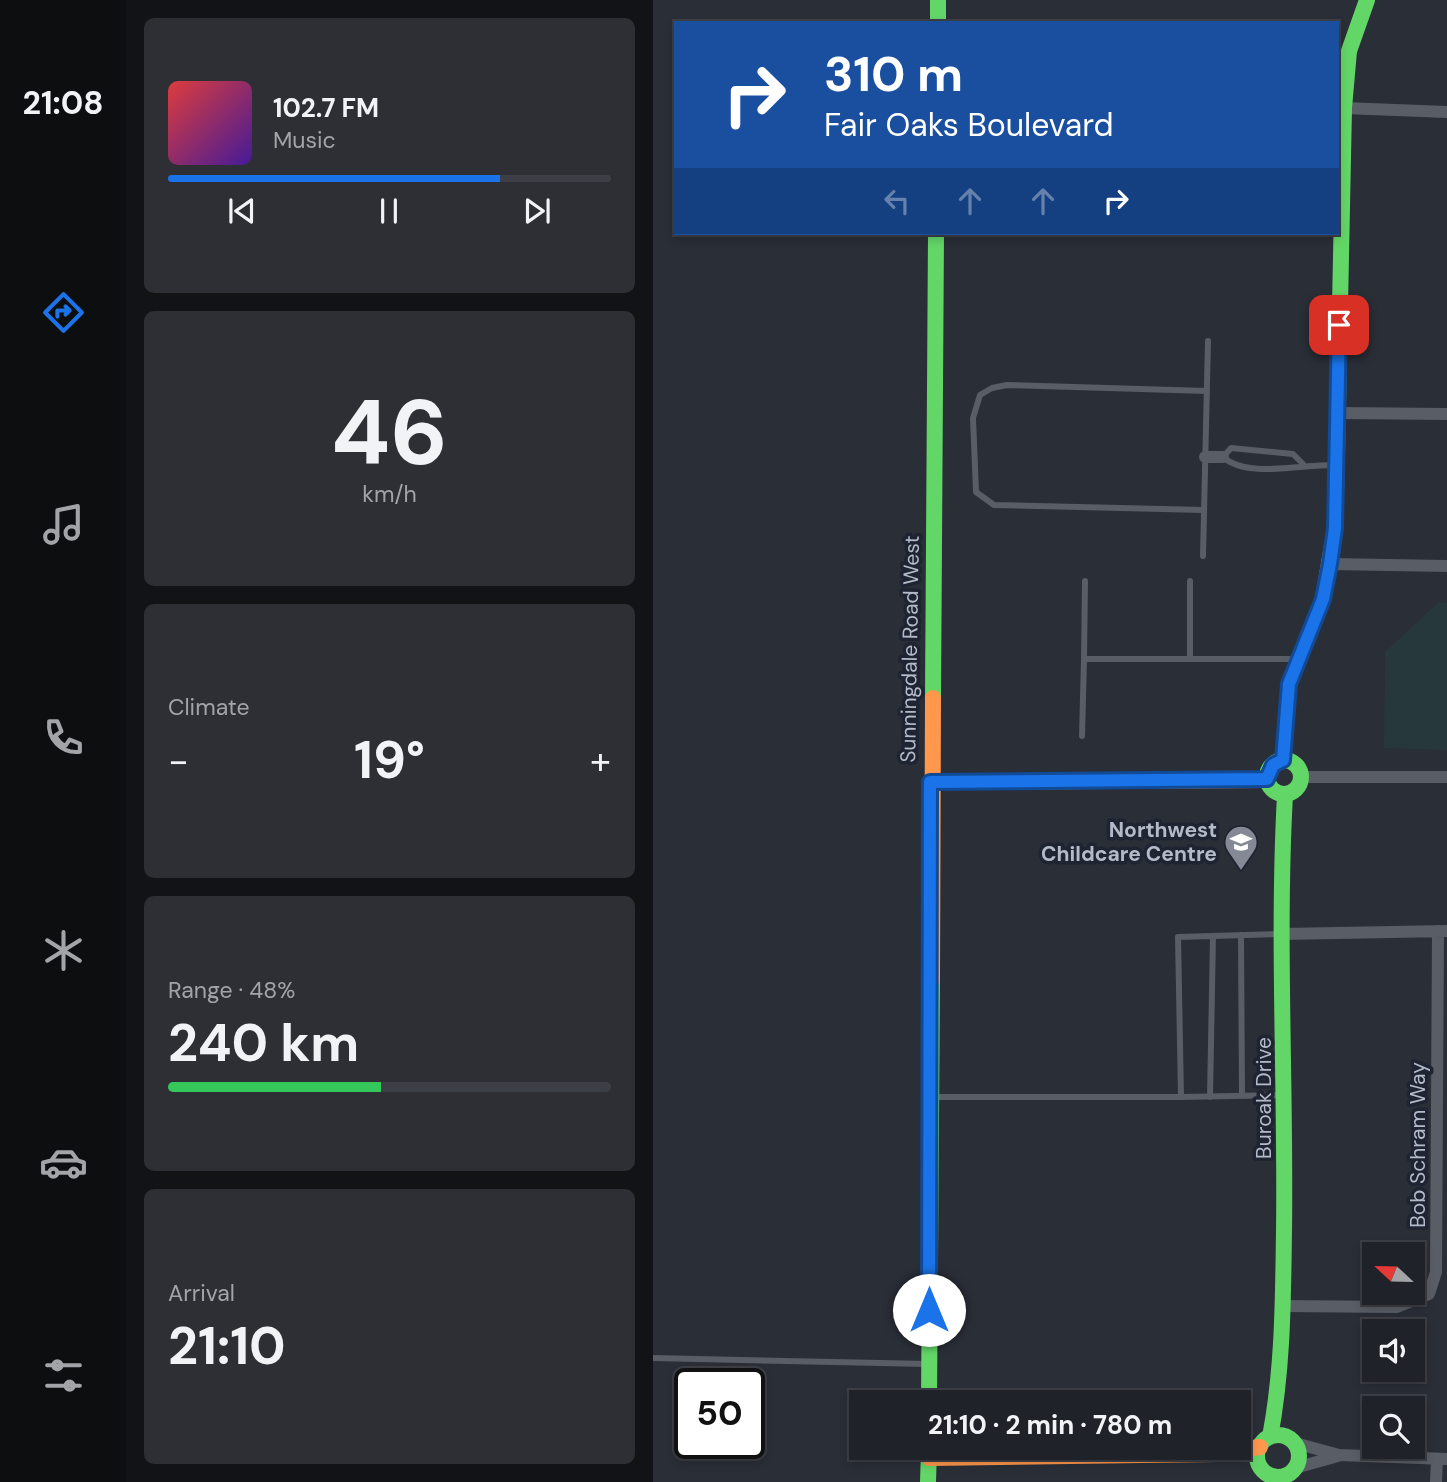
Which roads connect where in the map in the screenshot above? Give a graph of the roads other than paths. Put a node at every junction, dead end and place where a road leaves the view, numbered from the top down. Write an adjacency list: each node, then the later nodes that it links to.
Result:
1 (938, 0): 3 (street)
2 (1367, 0): 4 (street)
3 (938, 21)
4 (1344, 108): 5 (street); 9 (street)
5 (1447, 112)
6 (936, 235): 29 (street, Sunningdale Road West)
7 (1208, 341): 8 (lane)
8 (1207, 391): 11 (lane); 15 (lane)
9 (1338, 412): 10 (street); 14 (street)
10 (1447, 414)
11 (1205, 457): 12 (street); 15 (lane)
12 (1223, 457): 13 (lane); 13 (lane)
13 (1303, 464): 14 (lane)
14 (1337, 465): 17 (street)
15 (1204, 510): 16 (lane)
16 (1203, 556)
17 (1330, 564): 18 (street); 23 (street)
18 (1447, 566)
19 (1085, 581): 21 (lane)
20 (1190, 581): 22 (lane)
21 (1085, 659): 22 (lane); 24 (lane)
22 (1190, 659): 23 (lane)
23 (1297, 659): 25 (street)
24 (1082, 736)
25 (1283, 760): 26 (street); 28 (street)
26 (1302, 777): 27 (street); 30 (street)
27 (1447, 777)
28 (1267, 779): 29 (street); 30 (street)
29 (930, 782): 37 (street, Sunningdale Road West)
30 (1285, 795): 32 (street, Buroak Drive)
31 (1443, 931): 32 (street); 40 (street, Bob Schram Way)
32 (1282, 934): 34 (lane); 35 (street, Buroak Drive)
33 (1213, 936): 34 (lane); 38 (lane); 39 (lane)
34 (1241, 936): 36 (lane)
35 (1285, 1095): 36 (lane); 40 (street, Buroak Drive)
36 (1242, 1096): 39 (lane)
37 (929, 1097): 38 (lane); 42 (street, Sunningdale Road West)
38 (1181, 1097): 39 (lane)
39 (1210, 1097)
40 (1283, 1306): 44 (street, Buroak Drive)
41 (653, 1358): 42 (lane)
42 (929, 1364): 43 (street, Sunningdale Road West)
43 (929, 1390)
44 (1277, 1441): 45 (street); 46 (street); 50 (street); 51 (street)
45 (1251, 1447)
46 (1339, 1455): 47 (street); 51 (street)
47 (1442, 1459): 53 (street)
48 (929, 1460): 52 (street)
49 (1231, 1460): 50 (street)
50 (1265, 1474): 51 (street)
51 (1291, 1475)
52 (928, 1482)
53 (1436, 1482)

